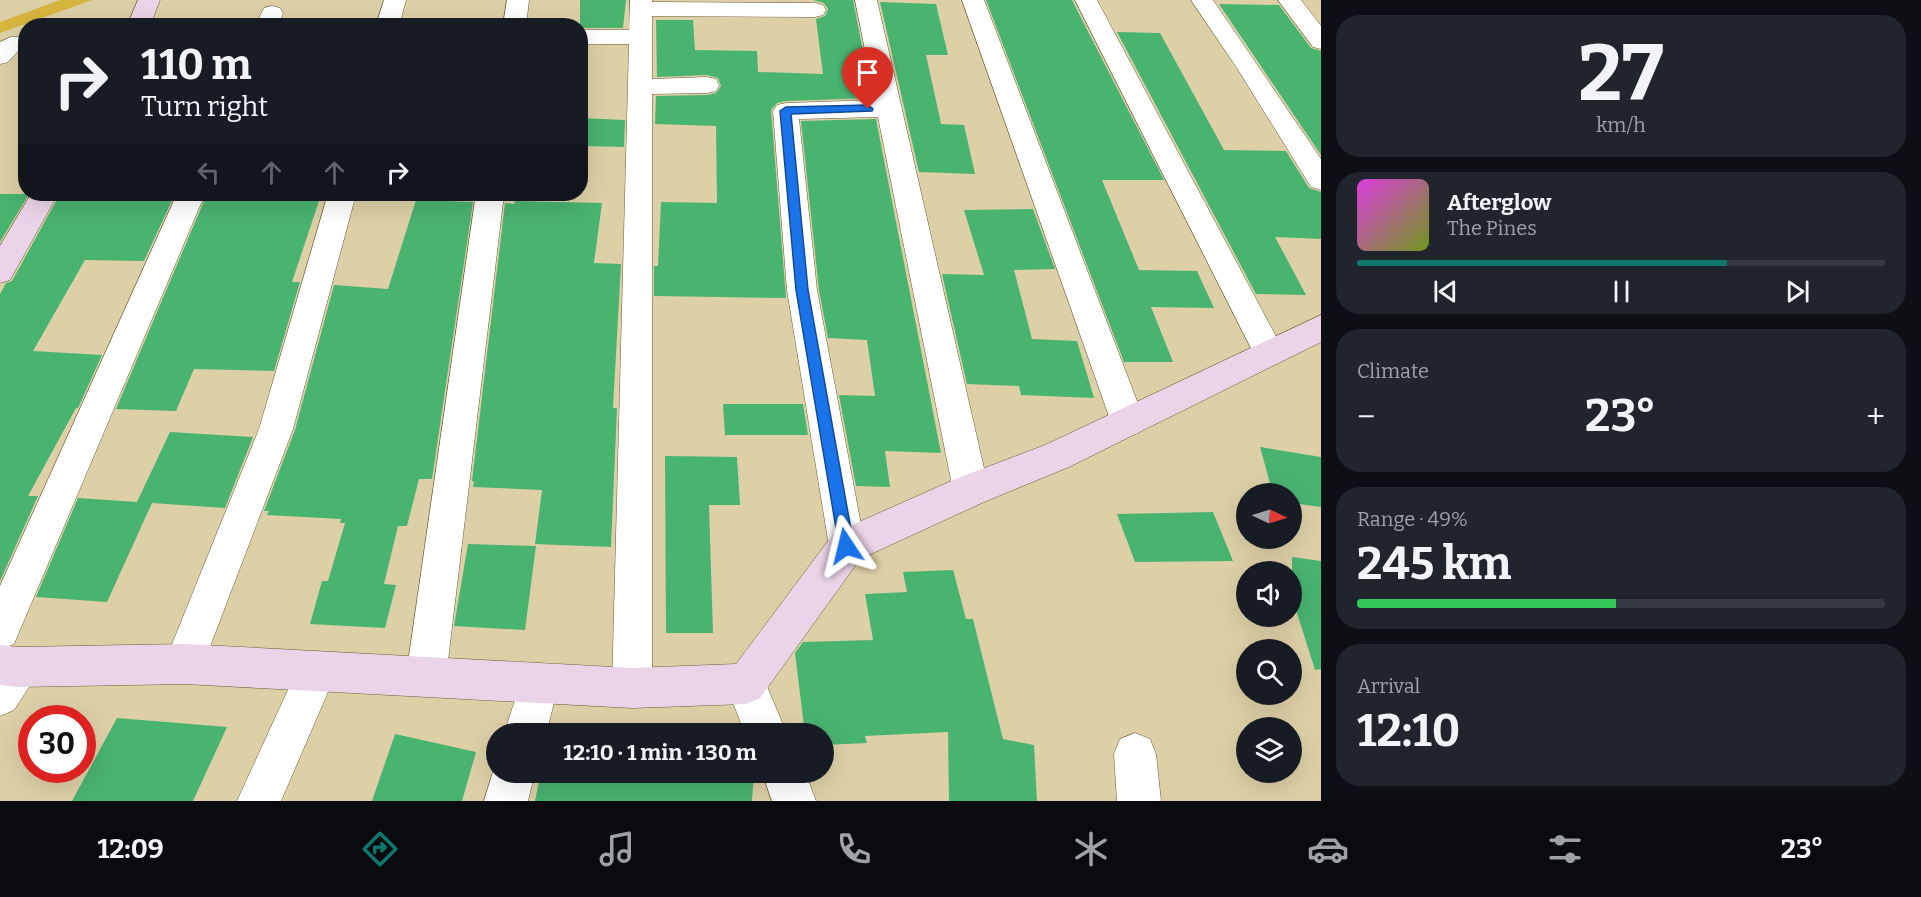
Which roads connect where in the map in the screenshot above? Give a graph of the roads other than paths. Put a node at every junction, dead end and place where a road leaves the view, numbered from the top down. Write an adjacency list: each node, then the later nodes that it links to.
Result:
1 (395, 0): 10 (street)
2 (518, 0): 11 (street)
3 (866, 0): 18 (street)
4 (973, 0): 27 (street)
5 (1086, 0): 26 (street)
6 (1202, 0): 19 (street)
7 (1289, 0): 13 (street)
8 (815, 10): 9 (street)
9 (641, 16): 12 (street); 17 (street)
10 (389, 18)
11 (515, 18)
12 (588, 34)
13 (1321, 42)
14 (18, 44): 15 (street)
15 (0, 57)
16 (707, 85): 17 (street)
17 (640, 87): 37 (street)
18 (889, 108): 28 (street); 29 (street)
19 (1321, 180)
20 (40, 201): 24 (street)
21 (189, 201): 30 (street)
22 (340, 201): 31 (street)
23 (489, 201): 34 (street)
24 (0, 272)
25 (1321, 328): 26 (street)
26 (1269, 353): 27 (street)
27 (1128, 422): 28 (street)
28 (971, 490): 29 (street)
29 (846, 546): 36 (street)
30 (0, 630)
31 (184, 664): 32 (street); 33 (street)
32 (317, 671): 34 (street); 43 (street)
33 (6, 676)
34 (426, 677): 35 (street)
35 (539, 683): 37 (street); 38 (street)
36 (746, 684): 37 (street); 39 (street)
37 (632, 688)
38 (528, 723)
39 (762, 723)
40 (1135, 754): 46 (street)
41 (511, 783): 44 (street)
42 (787, 783): 45 (street)
43 (259, 801)
44 (506, 801)
45 (794, 801)
46 (1139, 801)

